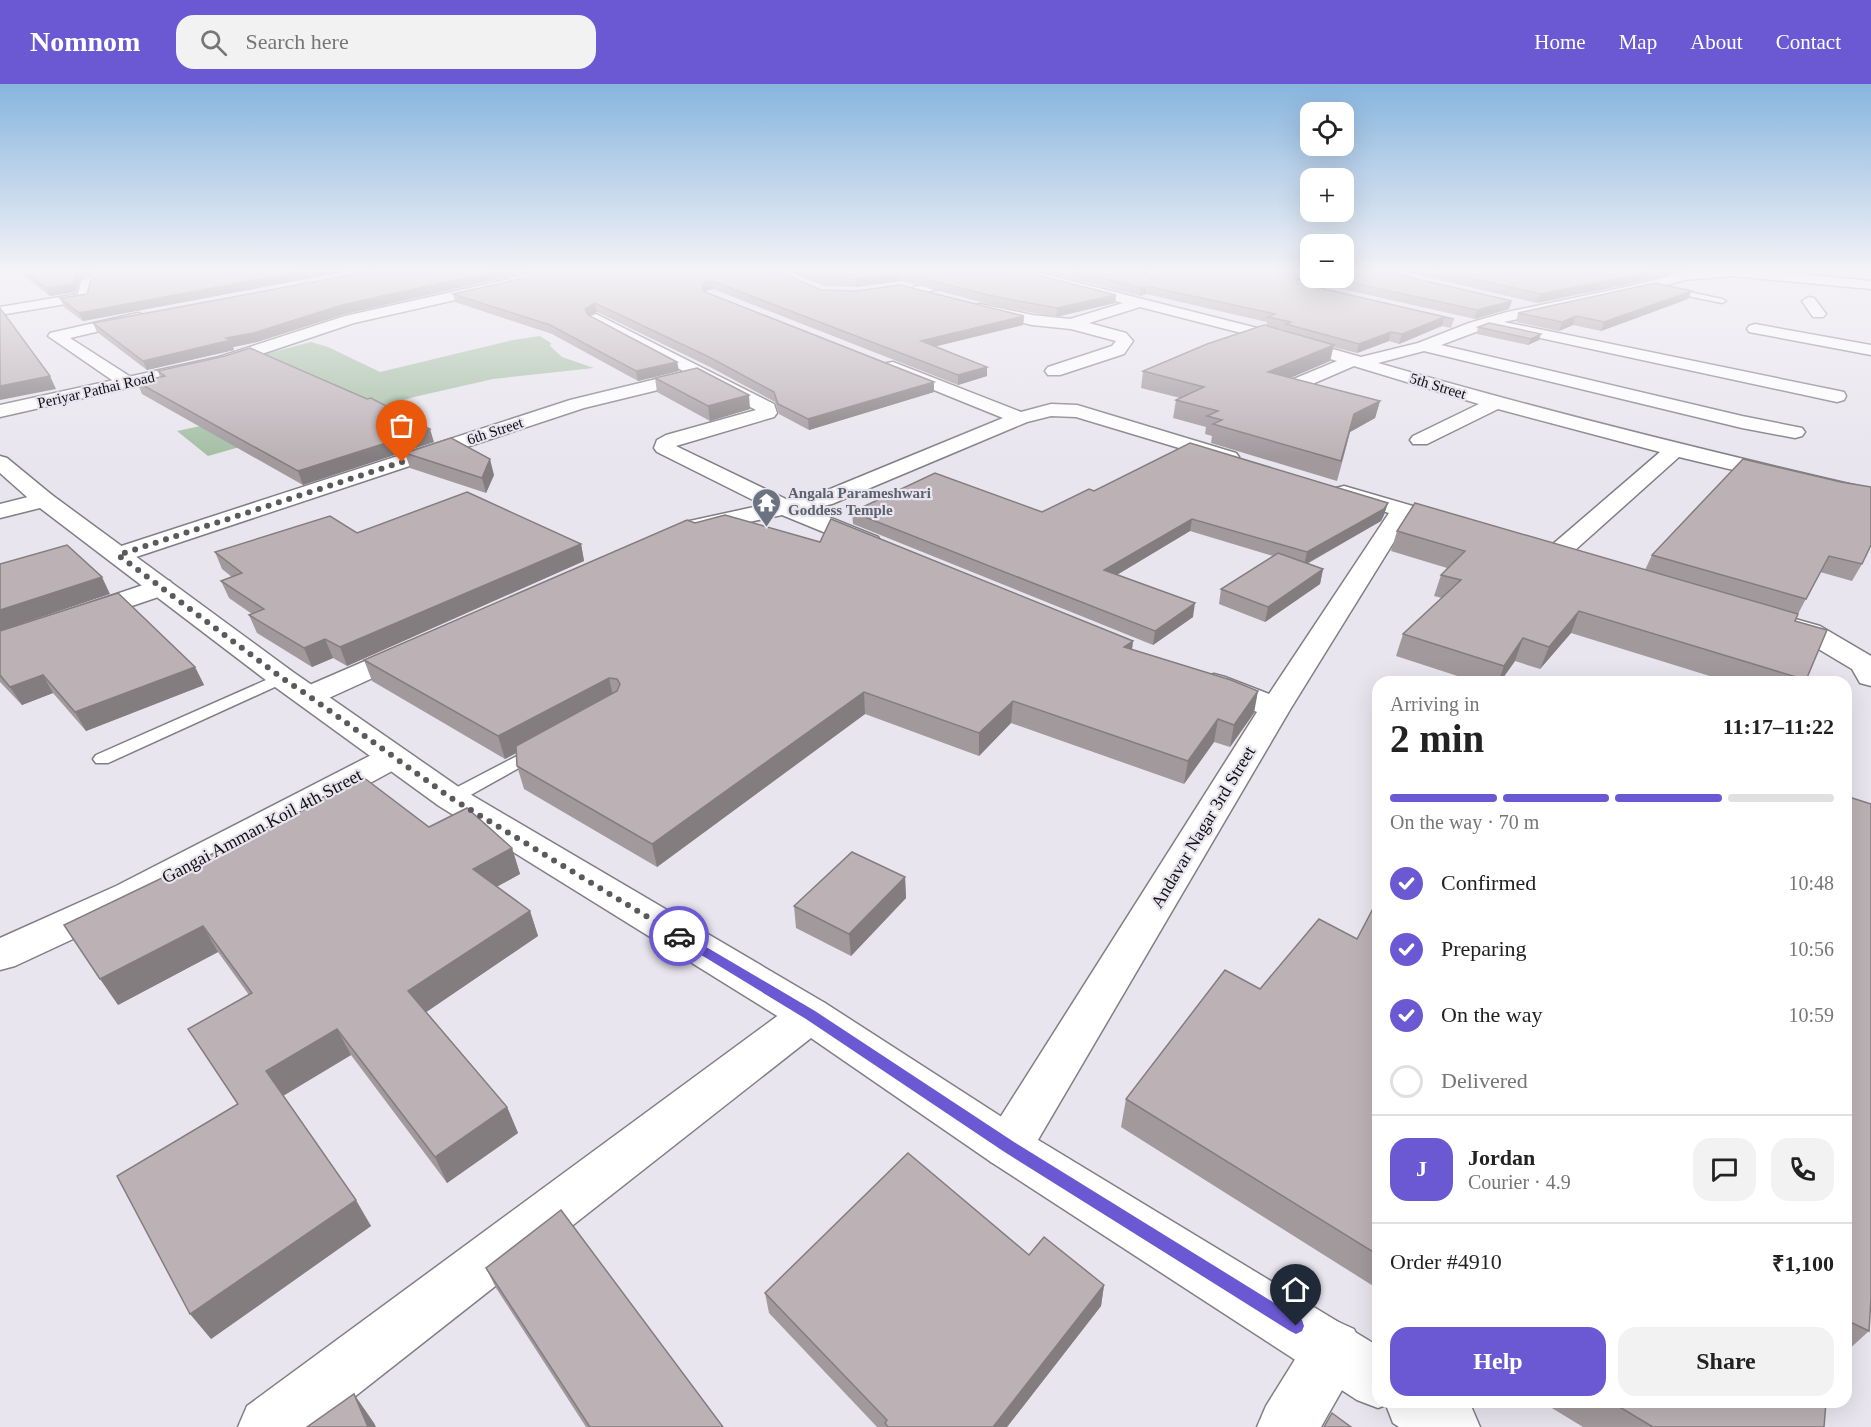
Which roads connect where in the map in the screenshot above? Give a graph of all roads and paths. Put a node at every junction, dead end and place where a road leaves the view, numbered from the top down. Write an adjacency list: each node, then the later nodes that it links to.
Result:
1 (76, 332): 15 (street)
2 (306, 332): 15 (street, Periyar Pathai Road)
3 (621, 332): 14 (street)
4 (1102, 332): 13 (street)
5 (1254, 332): 11 (street, 5th Street)
6 (1462, 332): 9 (street)
7 (1520, 332): 17 (street)
8 (1770, 332): 10 (street)
9 (1424, 346): 11 (street); 21 (street)
10 (1871, 350)
11 (1358, 361): 16 (street); 18 (street, 5th Street)
12 (881, 362): 20 (street)
13 (1054, 371)
14 (703, 374): 29 (street); 35 (street, 6th Street)
15 (128, 382): 19 (street, Periyar Pathai Road)
16 (1290, 387)
17 (1837, 396)
18 (1496, 403): 22 (street); 23 (street, 5th Street)
19 (0, 411)
20 (1020, 418): 25 (street); 29 (street)
21 (1795, 432)
22 (1420, 440)
23 (1675, 450): 27 (street, 5th Street); 36 (street)
24 (0, 462): 28 (street)
25 (1243, 462)
26 (1323, 486): 31 (street)
27 (1871, 496)
28 (44, 500): 30 (street); 35 (street)
29 (786, 508): 33 (street); 34 (street)
30 (0, 511)
31 (1402, 511): 32 (street); 44 (street, Andavar Nagar 3rd Street)
32 (1479, 533)
33 (674, 534)
34 (895, 553)
35 (118, 555): 37 (street)
36 (1584, 564)
37 (161, 587): 39 (street); 43 (street)
38 (1753, 615): 42 (street)
39 (0, 642)
40 (428, 643): 43 (street)
41 (1188, 673): 44 (street)
42 (1871, 677)
43 (296, 687): 46 (street); 47 (lane)
44 (1275, 708): 51 (street, Andavar Nagar 3rd Street)
45 (554, 741): 48 (lane)
46 (393, 757): 48 (street); 49 (street, Gangai Amman Koil 4th Street)
47 (102, 759)
48 (451, 798): 50 (street)
49 (0, 956)
50 (810, 1015): 51 (street); 54 (street)
51 (1008, 1147): 52 (street)
52 (1356, 1364): 55 (street)
53 (1423, 1408): 56 (street)
54 (268, 1427)
55 (1287, 1427)
56 (1450, 1427)

